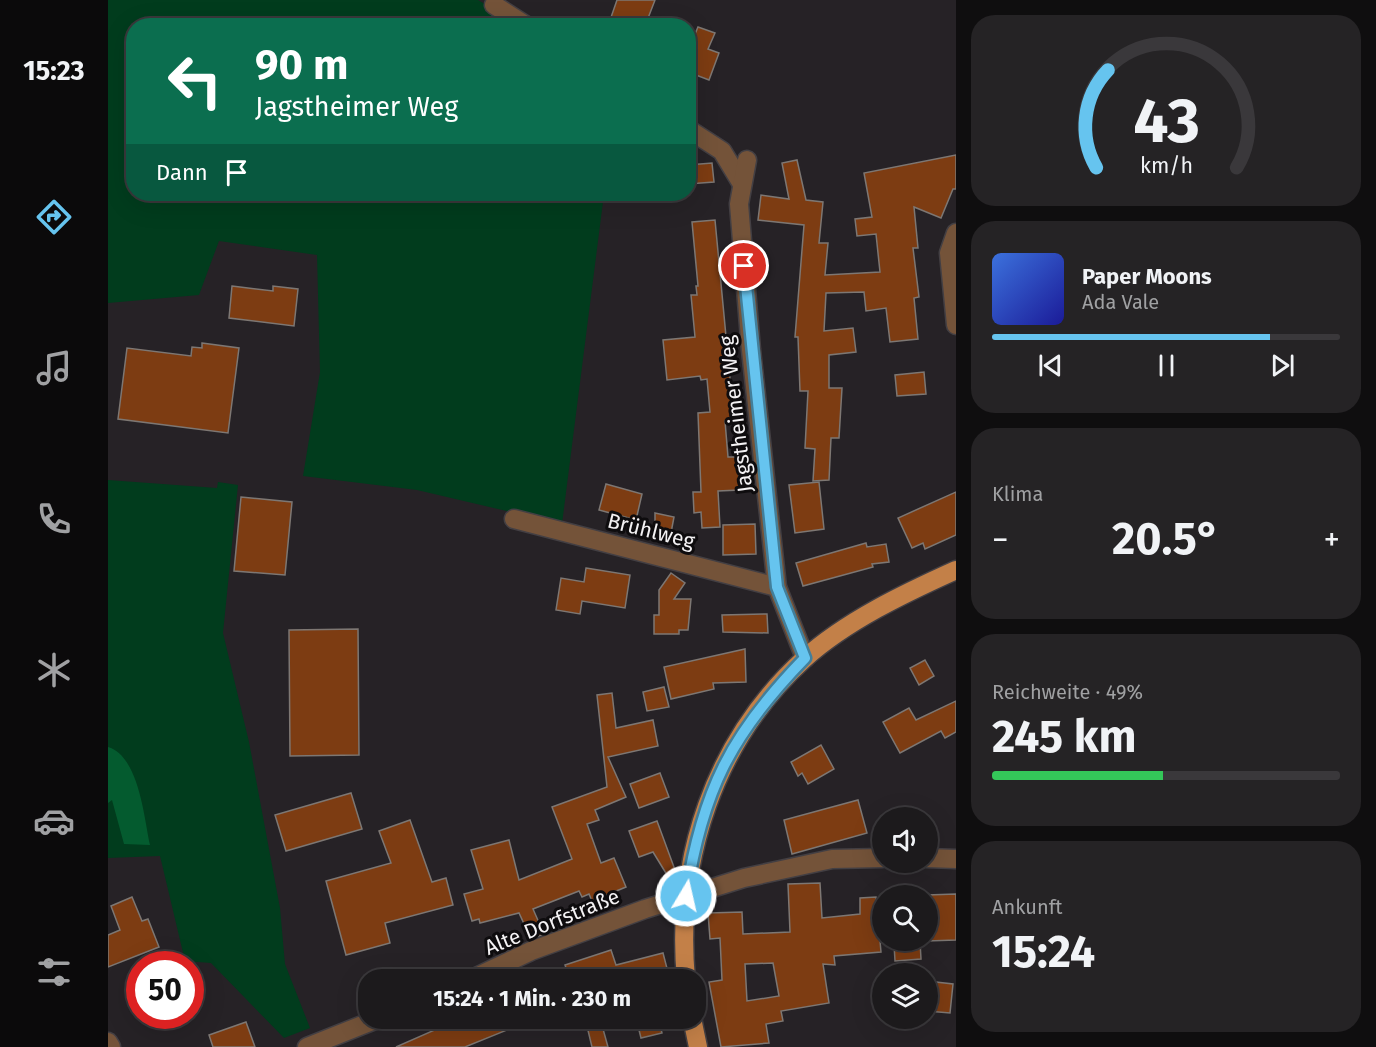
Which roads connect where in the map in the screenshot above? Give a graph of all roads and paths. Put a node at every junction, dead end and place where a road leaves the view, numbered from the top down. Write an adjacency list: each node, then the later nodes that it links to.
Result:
1 (494, 5): 2 (street)
2 (514, 18)
3 (696, 134): 5 (street)
4 (747, 160): 5 (street, Jagstheimer Weg)
5 (742, 184): 10 (street, Jagstheimer Weg)
6 (956, 233): 7 (street)
7 (956, 326)
8 (514, 519): 10 (street, Brühlweg)
9 (956, 570): 11 (main road)
10 (777, 587): 11 (street, Jagstheimer Weg)
11 (805, 658): 15 (main road)
12 (872, 858): 15 (street, Alte Dorfstraße)
13 (938, 858): 14 (street)
14 (956, 859)
15 (686, 896): 16 (street, Alte Dorfstraße); 17 (main road)
16 (493, 969)
17 (685, 969)
18 (358, 1027): 22 (street)
19 (694, 1029): 23 (main road)
20 (108, 1042): 21 (street)
21 (111, 1047)
22 (307, 1047)
23 (698, 1047)

